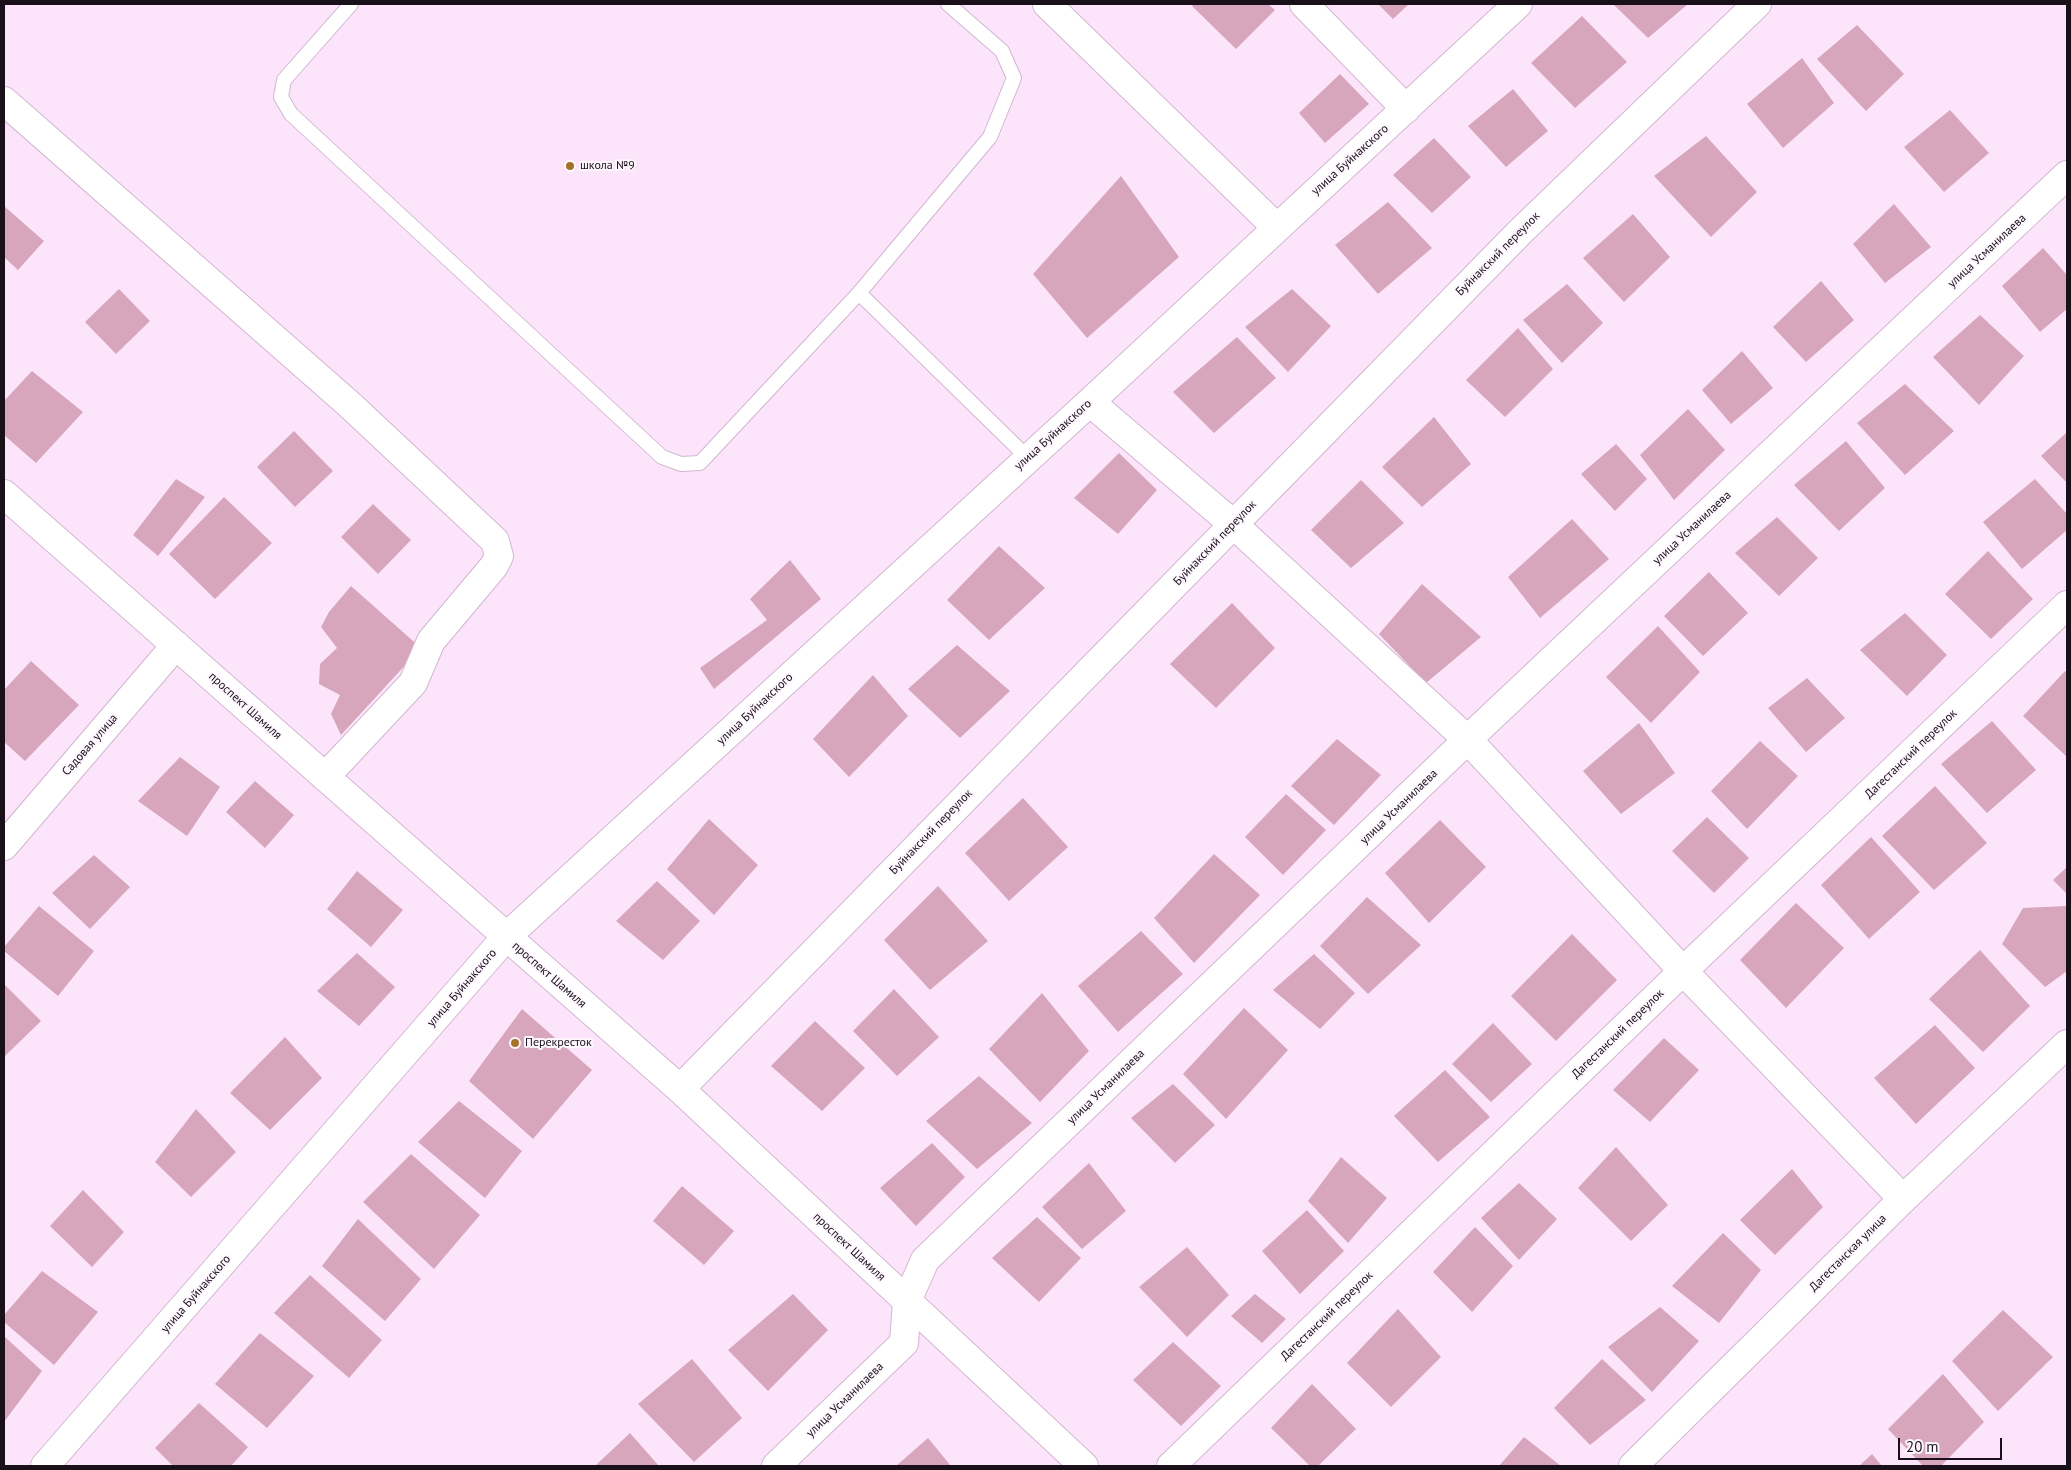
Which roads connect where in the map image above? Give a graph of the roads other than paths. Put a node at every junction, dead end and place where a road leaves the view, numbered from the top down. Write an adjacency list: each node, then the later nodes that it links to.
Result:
1 (351, 4): 11 (lane)
2 (948, 4): 11 (lane)
3 (1047, 4): 10 (street)
4 (1304, 4): 8 (street)
5 (1518, 4): 8 (street, улица Буйнакского)
6 (1757, 4): 15 (street, Буйнакский переулок)
7 (4, 101): 19 (street)
8 (1406, 109): 10 (street, улица Буйнакского)
9 (2067, 175): 18 (street, улица Усманилаева)
10 (1276, 227): 12 (street, улица Буйнакского)
11 (859, 293): 13 (lane)
12 (1090, 402): 13 (street, улица Буйнакского); 15 (street)
13 (1028, 458): 21 (street, улица Буйнакского)
14 (4, 494): 17 (street, проспект Шамиля)
15 (1233, 524): 18 (street); 24 (street, Буйнакский переулок)
16 (2067, 605): 22 (street, Дагестанский переулок)
17 (176, 645): 19 (street, проспект Шамиля); 20 (street, Садовая улица)
18 (1469, 741): 22 (street); 26 (street, улица Усманилаева)
19 (325, 777): 21 (street, проспект Шамиля)
20 (4, 846)
21 (506, 938): 24 (street, проспект Шамиля); 27 (street, улица Буйнакского)
22 (1684, 971): 25 (street); 30 (street, Дагестанский переулок)
23 (2067, 1044): 25 (street, Дагестанская улица)
24 (680, 1090): 26 (street, проспект Шамиля)
25 (1903, 1199): 31 (street, Дагестанская улица)
26 (906, 1301): 28 (street, улица Усманилаева); 29 (street, проспект Шамиля)
27 (45, 1466)
28 (776, 1466)
29 (1084, 1466)
30 (1171, 1466)
31 (1633, 1466)

